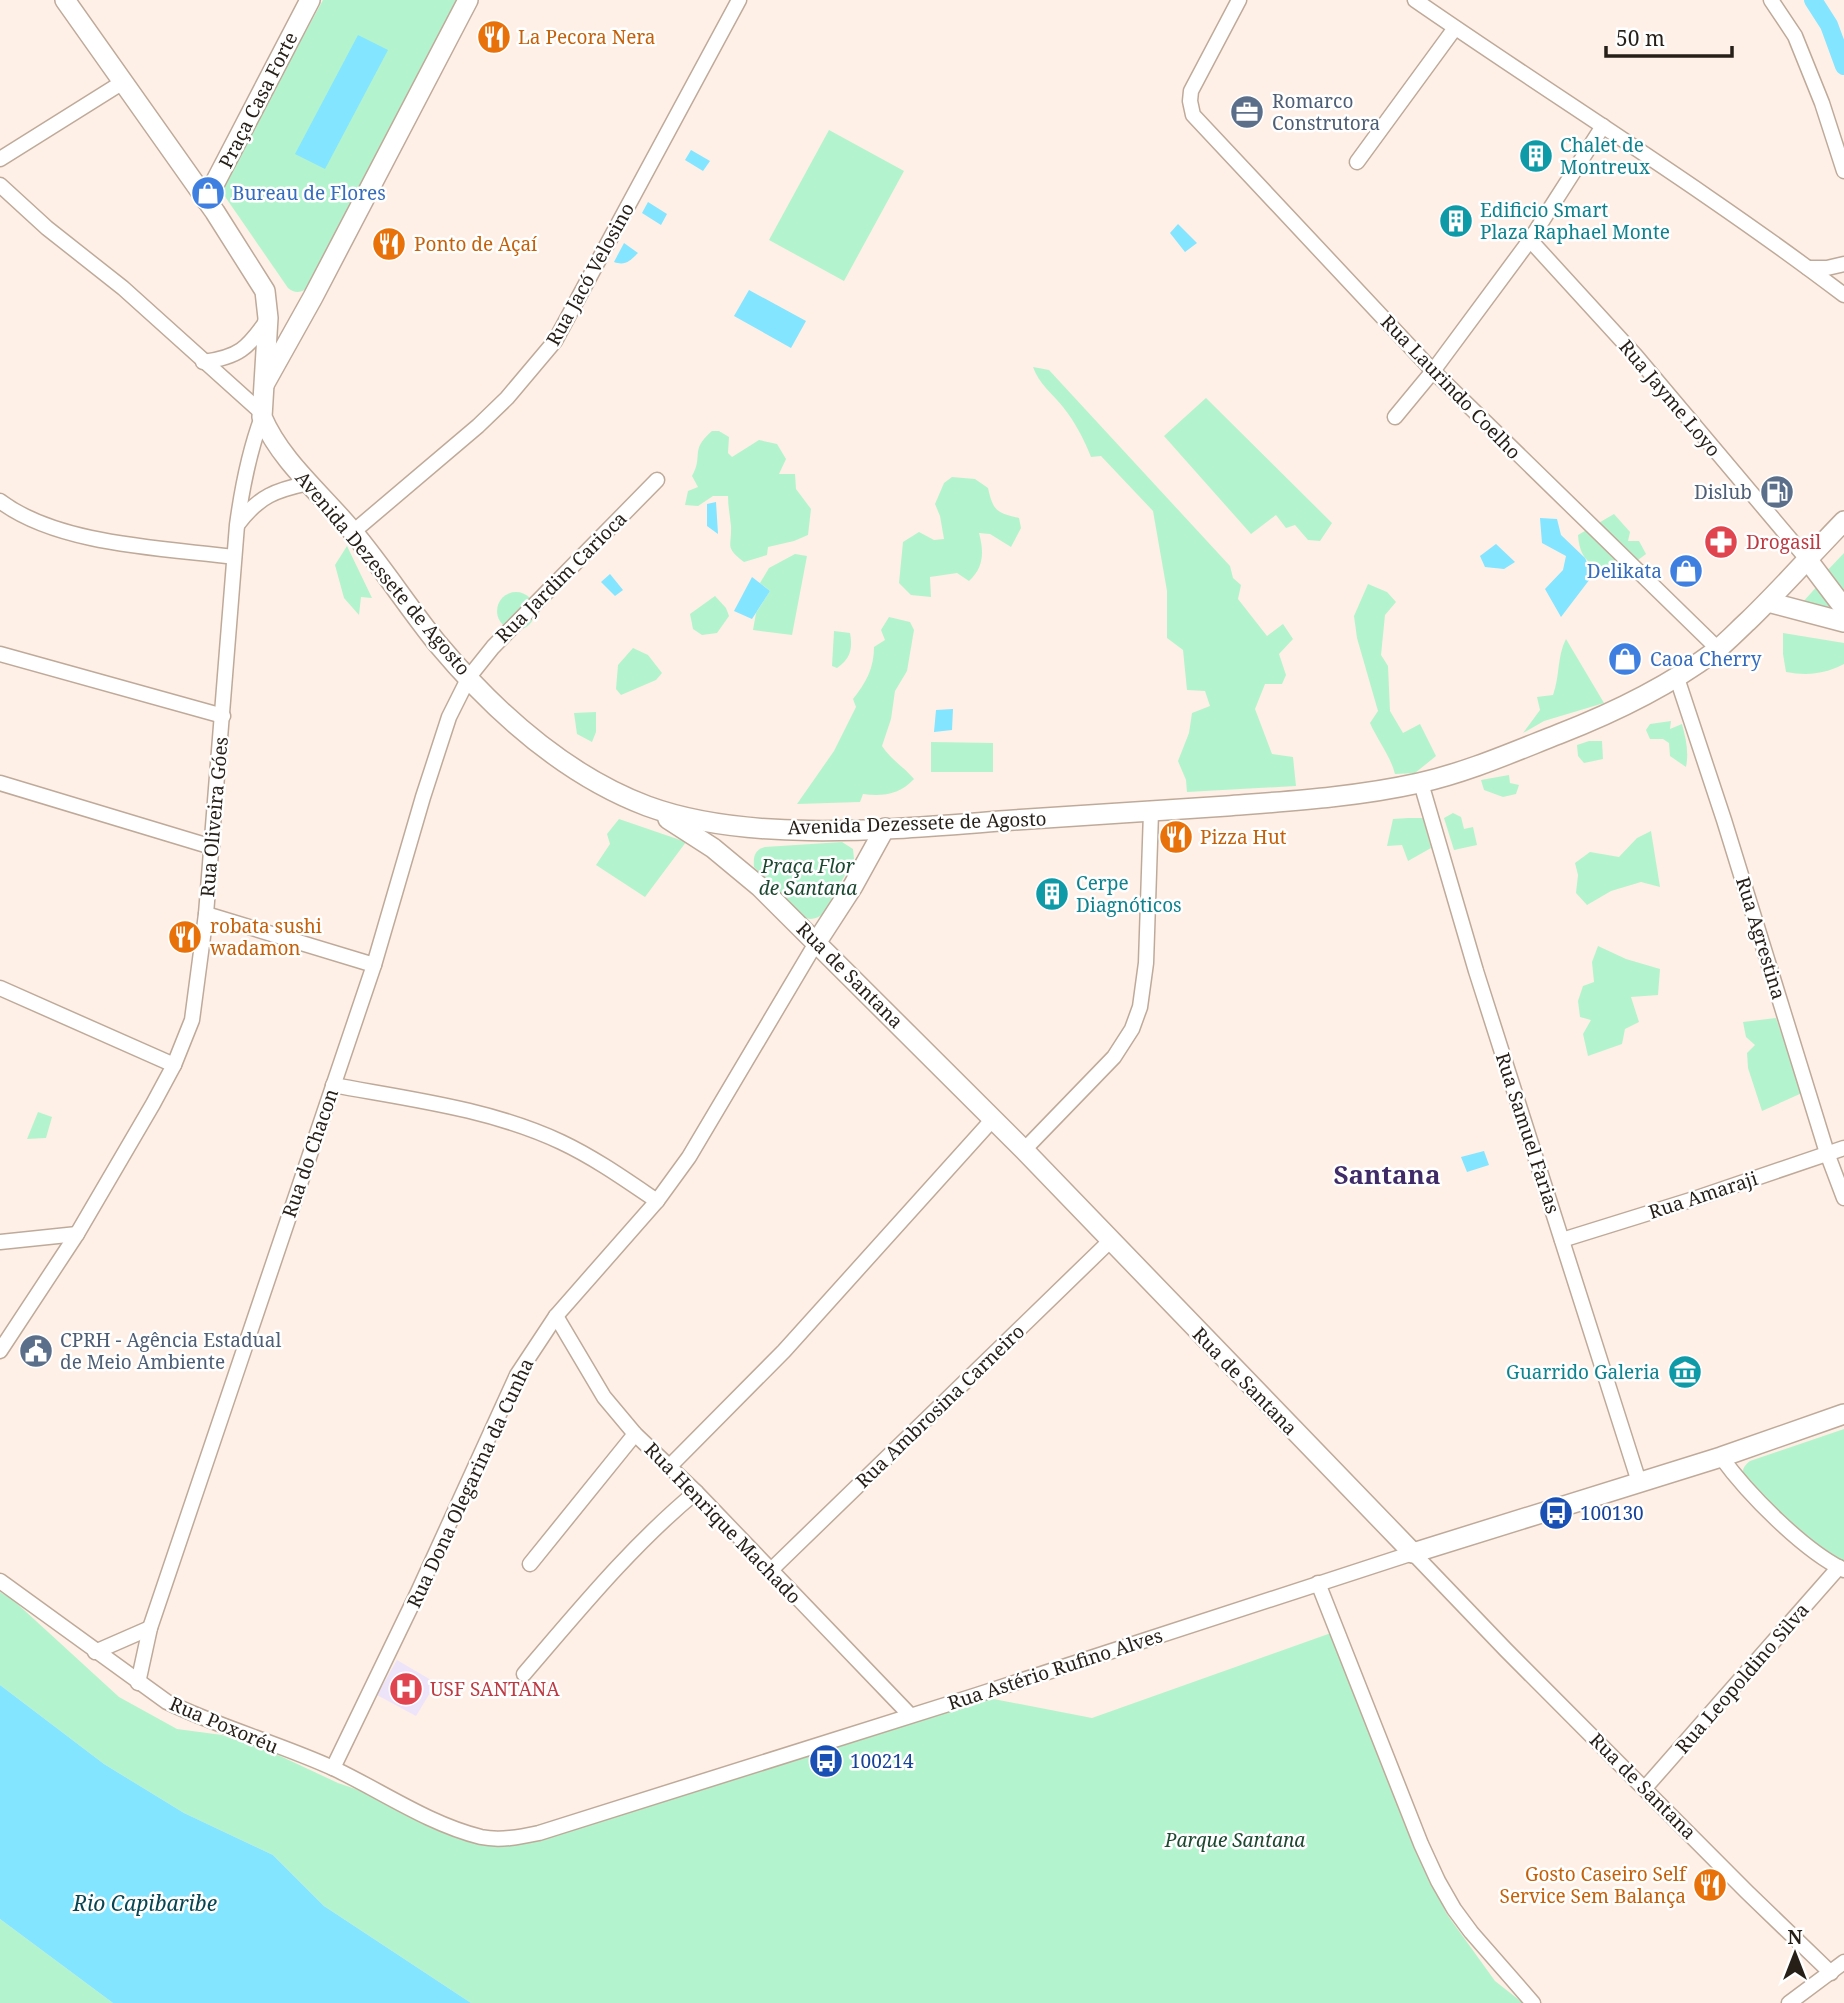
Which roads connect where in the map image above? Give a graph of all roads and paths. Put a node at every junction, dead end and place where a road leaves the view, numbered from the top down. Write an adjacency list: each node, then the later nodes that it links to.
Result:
1 (65, 0): 9 (main road)
2 (310, 0): 15 (main road, Praça Casa Forte)
3 (468, 0): 23 (main road)
4 (739, 0): 31 (street, Rua Jacó Velosino)
5 (1238, 0): 22 (street, Rua Laurindo Coelho)
6 (1415, 0): 8 (street)
7 (1771, 0): 13 (street)
8 (1455, 28): 10 (street); 12 (street)
9 (123, 82): 11 (street); 15 (main road)
10 (1604, 126): 16 (street); 18 (street)
11 (0, 159)
12 (1357, 162)
13 (1844, 172)
14 (0, 185): 21 (street)
15 (206, 200): 20 (main road)
16 (1530, 240): 22 (street); 33 (street, Rua Jayme Loyo)
17 (1844, 264): 18 (street)
18 (1808, 268): 19 (street)
19 (1844, 295)
20 (268, 318): 21 (street); 23 (main road)
21 (202, 362): 24 (street)
22 (1433, 371): 25 (street); 37 (street, Rua Laurindo Coelho)
23 (262, 387): 24 (main road)
24 (262, 415): 27 (main road, Avenida Dezessete de Agosto); 30 (street, Rua Oliveira Góes)
25 (1395, 417)
26 (657, 480): 39 (street, Rua Jardim Carioca)
27 (309, 483): 30 (street); 31 (main road, Avenida Dezessete de Agosto)
28 (0, 501): 32 (street)
29 (1844, 521): 33 (main road, Avenida Dezessete de Agosto)
30 (237, 525): 32 (street, Rua Oliveira Góes)
31 (353, 532): 39 (main road, Avenida Dezessete de Agosto)
32 (234, 557): 41 (street, Rua Oliveira Góes)
33 (1807, 559): 34 (main road, Avenida Dezessete de Agosto); 35 (main road)
34 (1768, 601): 36 (main road); 37 (main road, Avenida Dezessete de Agosto)
35 (1844, 608)
36 (1844, 622)
37 (1718, 649): 40 (main road, Avenida Dezessete de Agosto)
38 (0, 654): 41 (street)
39 (469, 677): 44 (main road, Avenida Dezessete de Agosto); 50 (street, Rua do Chacon)
40 (1676, 678): 43 (main road, Avenida Dezessete de Agosto); 57 (street, Rua Agrestina)
41 (223, 716): 47 (street, Rua Oliveira Góes)
42 (0, 783): 47 (street)
43 (1421, 783): 45 (main road, Avenida Dezessete de Agosto); 61 (street, Rua Samuel Farias)
44 (647, 805): 46 (main road, Avenida Dezessete de Agosto); 49 (main road, Rua de Santana)
45 (1151, 812): 46 (main road, Avenida Dezessete de Agosto); 56 (street)
46 (885, 828): 49 (main road, Rua Dona Olegarina da Cunha)
47 (212, 847): 48 (street, Rua Oliveira Góes)
48 (206, 914): 50 (street); 52 (street, Rua Oliveira Góes)
49 (816, 943): 54 (main road, Rua de Santana); 59 (street, Rua Dona Olegarina da Cunha)
50 (373, 965): 53 (street, Rua do Chacon)
51 (0, 989): 52 (street)
52 (174, 1065): 60 (street, Rua Oliveira Góes)
53 (333, 1085): 59 (street); 78 (street, Rua do Chacon)
54 (993, 1119): 56 (main road, Rua de Santana); 69 (street)
55 (1844, 1147): 57 (street, Rua Amaraji)
56 (1024, 1150): 62 (main road, Rua de Santana)
57 (1828, 1153): 58 (street, Rua Agrestina); 61 (street, Rua Amaraji)
58 (1844, 1198)
59 (657, 1201): 64 (street, Rua Dona Olegarina da Cunha)
60 (77, 1234): 63 (street); 65 (street, Rua Oliveira Góes)
61 (1562, 1240): 70 (street, Rua Samuel Farias)
62 (1110, 1241): 72 (main road, Rua de Santana); 75 (street, Rua Ambrosina Carneiro)
63 (0, 1242)
64 (556, 1316): 67 (street, Rua Henrique Machado); 83 (street, Rua Dona Olegarina da Cunha)
65 (0, 1351)
66 (1844, 1414): 68 (main road, Rua Astério Rufino Alves)
67 (635, 1434): 69 (street, Rua Henrique Machado); 73 (street)
68 (1721, 1457): 70 (main road, Rua Astério Rufino Alves); 74 (street)
69 (670, 1466): 71 (street, Rua Henrique Machado)
70 (1639, 1482): 72 (main road, Rua Astério Rufino Alves)
71 (696, 1492): 75 (street, Rua Henrique Machado); 80 (street)
72 (1413, 1553): 77 (street, Rua Astério Rufino Alves); 84 (street, Rua de Santana)
73 (530, 1564)
74 (1842, 1569): 84 (street, Rua Leopoldino Silva)
75 (770, 1571): 82 (street, Rua Henrique Machado)
76 (0, 1581): 79 (street, Rua Poxoréu)
77 (1318, 1583): 82 (street, Rua Astério Rufino Alves); 88 (street)
78 (150, 1628): 79 (street); 81 (street, Rua do Chacon)
79 (95, 1652): 81 (street, Rua Poxoréu)
80 (524, 1674)
81 (138, 1683): 83 (street, Rua Poxoréu)
82 (910, 1715): 85 (street, Rua Astério Rufino Alves)
83 (333, 1768): 85 (street, Rua Poxoréu)
84 (1645, 1788): 87 (street, Rua de Santana)
85 (468, 1833)
86 (1844, 1962): 87 (street)
87 (1831, 1973): 89 (street)
88 (1532, 2003)
89 (1789, 2003)

